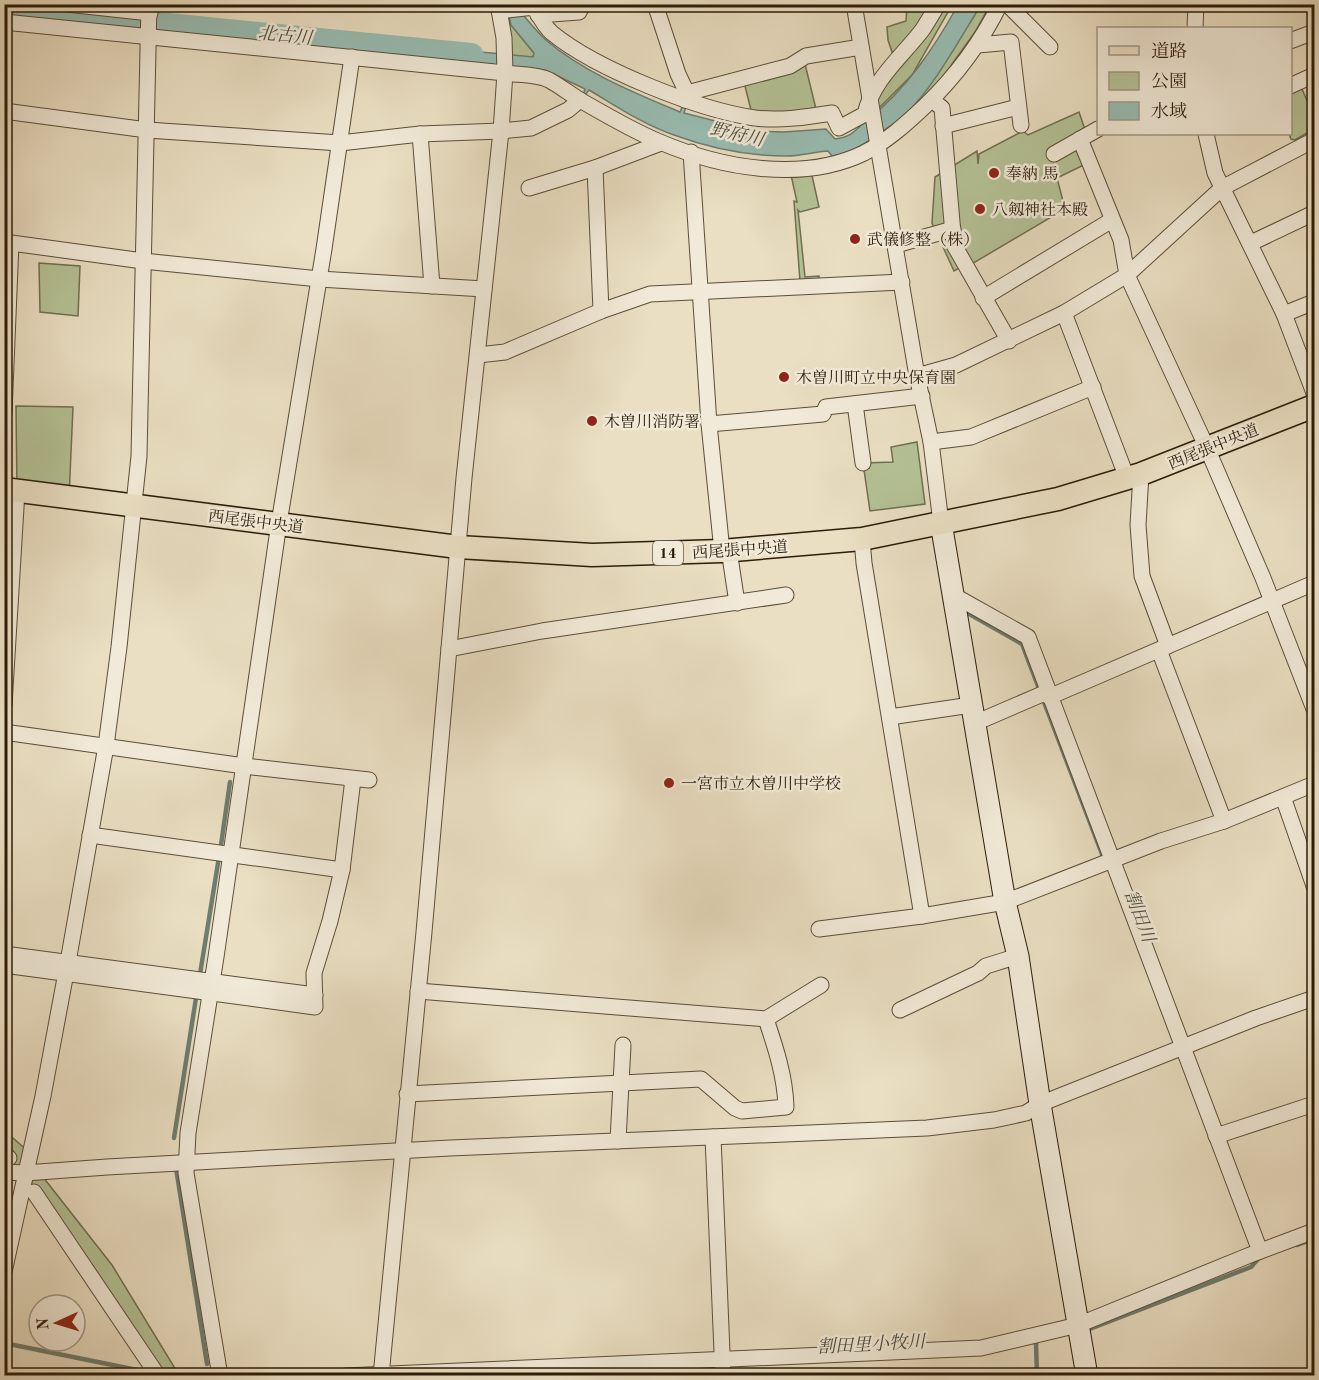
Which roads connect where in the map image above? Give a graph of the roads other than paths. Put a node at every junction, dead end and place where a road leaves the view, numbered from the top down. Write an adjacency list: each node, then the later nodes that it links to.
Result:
1 (67, 4): 10 (street)
2 (583, 4): 11 (street)
3 (655, 4): 24 (street)
4 (854, 4): 18 (street)
5 (938, 4): 25 (street)
6 (1000, 4): 17 (street)
7 (1007, 4): 19 (street)
8 (1196, 4): 13 (street)
9 (501, 9): 11 (street); 21 (street)
10 (150, 11): 15 (street)
11 (533, 11): 24 (street)
12 (4, 22): 15 (street)
13 (1195, 27)
14 (1314, 32): 16 (street)
15 (150, 35): 20 (street); 32 (street)
16 (1292, 40)
17 (978, 45): 27 (street); 28 (street)
18 (861, 47): 24 (street); 25 (street)
19 (1050, 47)
20 (352, 57): 21 (street); 40 (street)
21 (505, 72): 26 (street); 34 (street)
22 (1314, 75): 23 (street)
23 (1292, 85)
24 (686, 96): 25 (street)
25 (869, 98): 39 (street)
26 (580, 100): 34 (street); 41 (street)
27 (932, 100): 31 (street); 39 (street)
28 (1018, 107): 30 (street); 31 (street)
29 (4, 111): 32 (street)
30 (1021, 125)
31 (943, 126): 49 (street)
32 (147, 130): 40 (street); 53 (street)
33 (1097, 130): 37 (street)
34 (501, 131): 35 (street); 58 (street)
35 (420, 134): 40 (street); 57 (street)
36 (1206, 135): 46 (street)
37 (1080, 140): 43 (street); 48 (street)
38 (1314, 140): 46 (street)
39 (878, 142): 42 (street); 52 (street)
40 (340, 143): 55 (street)
41 (661, 143): 42 (street); 44 (street)
42 (691, 152): 59 (street)
43 (1054, 154)
44 (595, 168): 45 (street); 62 (street)
45 (529, 188)
46 (1222, 188): 51 (street); 54 (street)
47 (1314, 213): 51 (street)
48 (1112, 220): 54 (street); 60 (street)
49 (953, 230): 52 (street); 60 (street)
50 (8, 243): 53 (street); 73 (street)
51 (1251, 243): 64 (street)
52 (896, 245): 56 (street)
53 (143, 261): 55 (street); 80 (street)
54 (1127, 275): 63 (street); 76 (street)
55 (319, 279): 57 (street); 81 (street)
56 (902, 282): 59 (street); 67 (street)
57 (432, 286): 58 (street)
58 (484, 289): 66 (street)
59 (700, 290): 62 (street); 74 (street)
60 (983, 298): 65 (street)
61 (1314, 305): 64 (street)
62 (601, 311): 66 (street)
63 (1064, 314): 65 (street); 68 (street)
64 (1284, 314): 69 (street)
65 (1009, 341): 67 (street)
66 (478, 355): 84 (street)
67 (917, 376): 70 (street)
68 (1093, 387): 75 (street); 78 (street)
69 (1314, 393)
70 (922, 396): 71 (street); 75 (street)
71 (855, 404): 74 (street); 77 (street)
72 (1314, 406): 76 (main road, 西尾張中央道 / 14)
73 (4, 413)
74 (709, 424): 85 (street)
75 (931, 442): 82 (street)
76 (1207, 448): 78 (main road, 西尾張中央道 / 14); 89 (street)
77 (863, 463)
78 (1134, 476): 82 (main road, 西尾張中央道 / 14); 91 (street)
79 (11, 490): 80 (main road, 西尾張中央道 / 14); 94 (street)
80 (134, 507): 81 (main road, 西尾張中央道 / 14); 99 (street)
81 (279, 523): 84 (main road, 西尾張中央道 / 14); 100 (street)
82 (941, 523): 83 (main road, 西尾張中央道 / 14); 87 (street)
83 (862, 538): 85 (main road, 西尾張中央道 / 14); 97 (street)
84 (458, 547): 85 (main road, 西尾張中央道 / 14); 92 (street)
85 (725, 551): 90 (street)
86 (1314, 583): 89 (street)
87 (953, 595): 93 (street); 96 (street)
88 (786, 596): 90 (street)
89 (1271, 601): 91 (street); 95 (street)
90 (737, 603): 92 (street)
91 (1163, 648): 93 (street); 105 (street)
92 (448, 649): 120 (street)
93 (1044, 695): 96 (street); 108 (street)
94 (4, 705)
95 (1314, 709)
96 (973, 714): 97 (street); 111 (street)
97 (890, 717): 112 (street)
98 (4, 732): 99 (street)
99 (106, 746): 100 (street); 106 (street)
100 (244, 766): 101 (street); 107 (street)
101 (353, 779): 102 (street); 109 (street)
102 (369, 780)
103 (1314, 784): 104 (street)
104 (1283, 797): 105 (street); 110 (street)
105 (1224, 821): 108 (street)
106 (90, 835): 107 (street); 117 (street)
107 (230, 855): 109 (street); 119 (street)
108 (1107, 862): 111 (street); 125 (street)
109 (342, 870): 119 (street)
110 (1314, 886)
111 (1005, 902): 112 (street); 115 (street)
112 (922, 916): 113 (street)
113 (819, 929)
114 (4, 954): 117 (street)
115 (1018, 956): 122 (street); 128 (street)
116 (4, 965): 117 (street)
117 (67, 968): 119 (street); 136 (street)
118 (821, 985): 123 (street)
119 (211, 987): 135 (street)
120 (417, 991): 123 (street); 127 (street)
121 (1314, 998): 125 (street)
122 (900, 1010)
123 (766, 1019): 126 (street)
124 (623, 1045): 126 (street)
125 (1179, 1050): 128 (street); 130 (street)
126 (622, 1084): 127 (street); 132 (street)
127 (407, 1094): 133 (street)
128 (1040, 1104): 131 (street); 141 (street)
129 (1314, 1104): 130 (street)
130 (1216, 1136): 139 (street)
131 (712, 1137): 132 (street); 142 (street)
132 (618, 1141): 133 (street)
133 (401, 1151): 135 (street); 143 (street)
134 (6, 1161): 136 (street)
135 (185, 1162): 136 (street); 145 (street)
136 (26, 1173): 140 (street)
137 (34, 1192): 144 (street)
138 (1314, 1231): 139 (street)
139 (1255, 1253): 141 (street)
140 (4, 1272)
141 (1078, 1325): 142 (street); 148 (street)
142 (722, 1359): 143 (street); 147 (street)
143 (381, 1374): 146 (street)
144 (158, 1376)
145 (220, 1376)
146 (345, 1376)
147 (723, 1376)
148 (1087, 1376)

